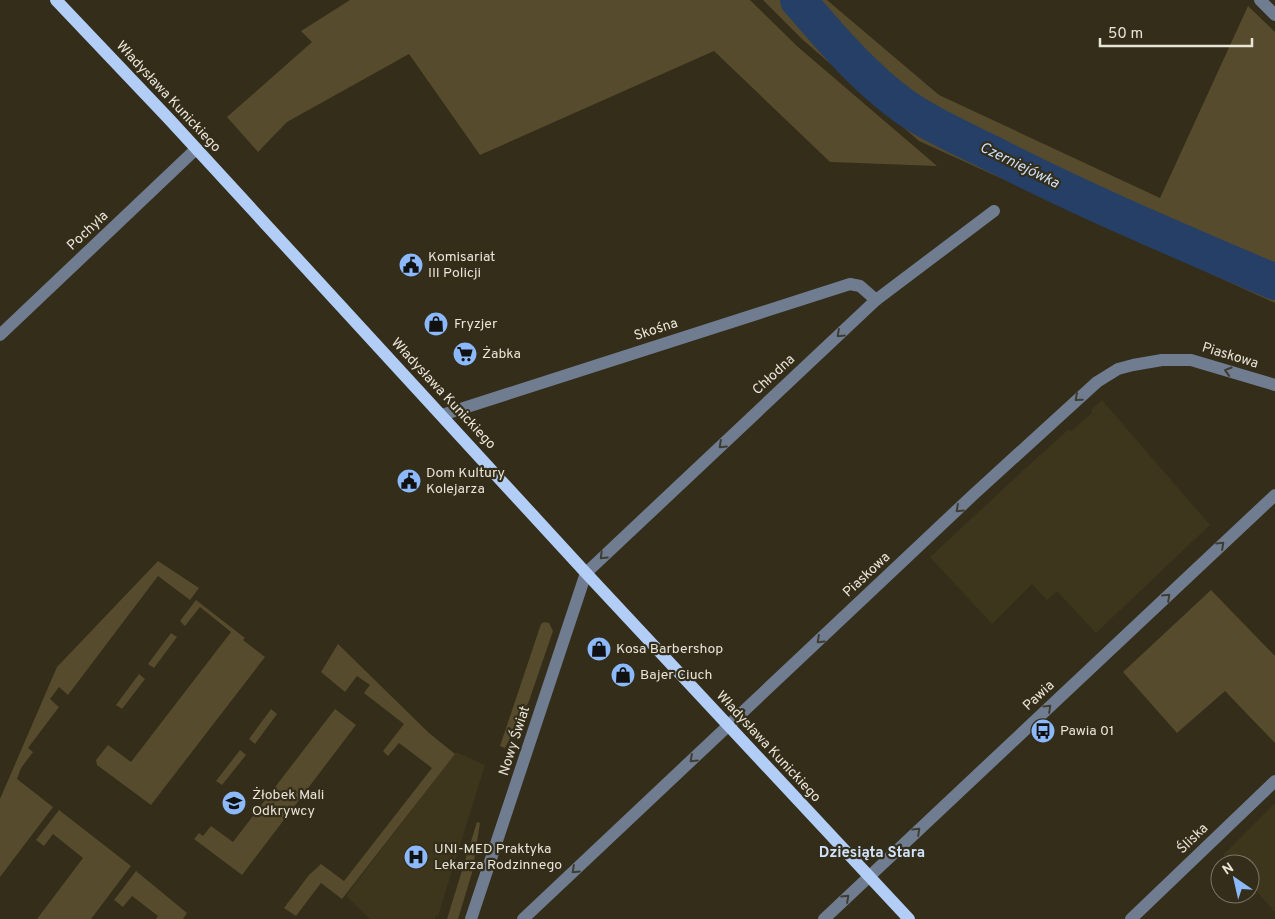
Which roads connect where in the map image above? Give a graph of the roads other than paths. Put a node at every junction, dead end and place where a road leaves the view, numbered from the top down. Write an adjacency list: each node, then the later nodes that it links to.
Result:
1 (56, 0): 4 (main road, Władysława Kunickiego)
2 (1260, 0): 3 (street)
3 (1275, 15)
4 (196, 149): 7 (street, Pochyła); 9 (main road, Władysława Kunickiego)
5 (994, 211): 6 (street, Chłodna)
6 (876, 300): 9 (street, Skośna); 11 (street, Chłodna, one-way to 11)
7 (0, 335)
8 (1275, 385): 12 (street, Piaskowa, one-way to 12)
9 (442, 415): 11 (main road, Władysława Kunickiego)
10 (1275, 495): 14 (street, Pawia, one-way to 10)
11 (586, 573): 12 (main road, Władysława Kunickiego); 15 (street, Nowy Świat)
12 (728, 726): 14 (main road, Władysława Kunickiego); 16 (street, Piaskowa, one-way to 16)
13 (1275, 782): 19 (street, Śliska)
14 (869, 876): 17 (street, Pawia, one-way to 14); 18 (main road, Władysława Kunickiego)
15 (471, 919)
16 (523, 919)
17 (824, 919)
18 (909, 919)
19 (1131, 919)

